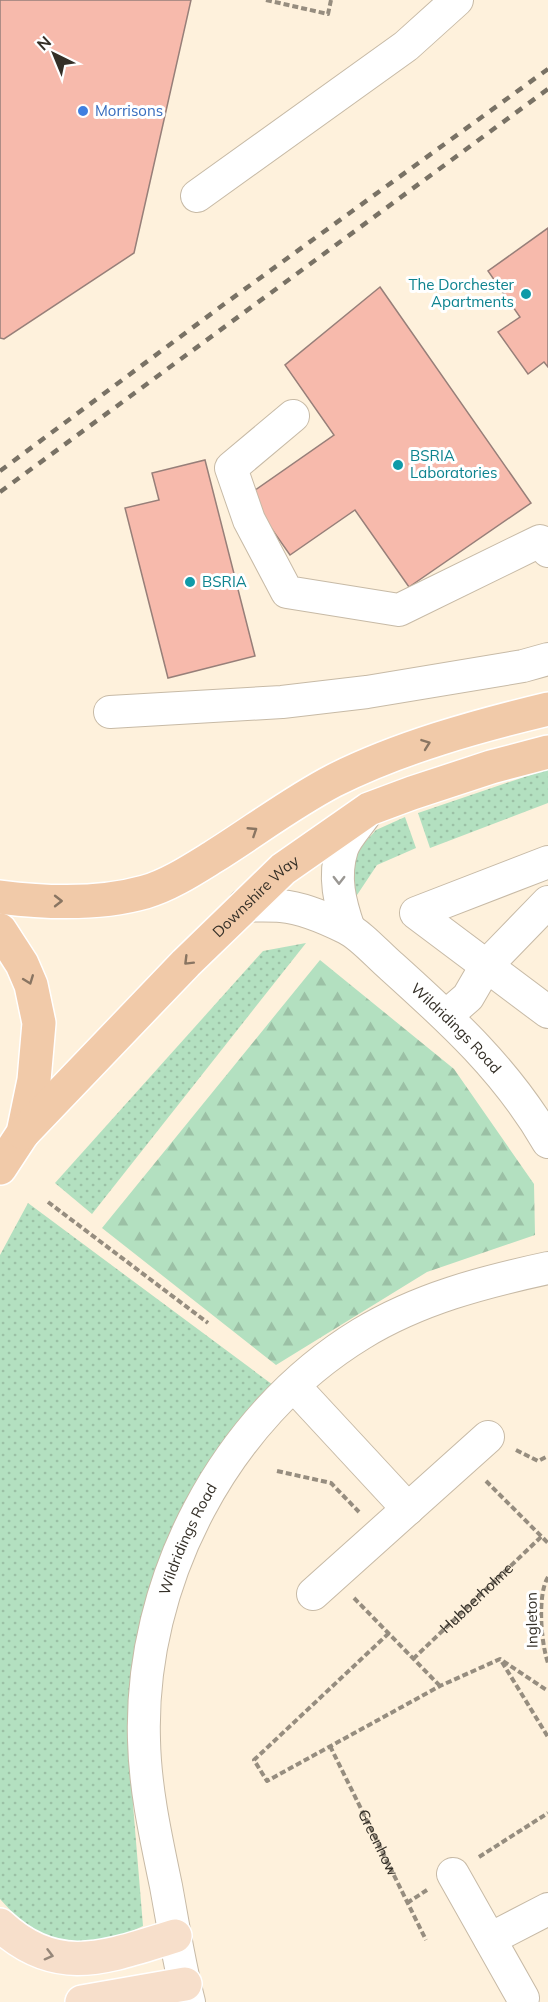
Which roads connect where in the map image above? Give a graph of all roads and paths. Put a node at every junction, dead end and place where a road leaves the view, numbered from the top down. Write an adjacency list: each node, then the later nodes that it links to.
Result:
1 (266, 0): 2 (path)
2 (331, 0)
3 (457, 0): 4 (street)
4 (197, 196)
5 (293, 416): 6 (street)
6 (548, 551)
7 (548, 659): 9 (street)
8 (548, 709): 13 (highway, one-way to 8)
9 (110, 712)
10 (548, 752): 11 (highway, Downshire Way)
11 (369, 809): 15 (highway, Downshire Way); 16 (street, one-way to 16)
12 (548, 862): 18 (street)
13 (0, 897)
14 (548, 902): 18 (street)
15 (244, 905): 16 (street, Wildridings Road); 21 (highway, Downshire Way, one-way to 21)
16 (348, 929): 20 (street, Wildridings Road)
17 (0, 930): 21 (highway, one-way to 21)
18 (486, 966): 19 (street); 20 (street)
19 (548, 1012)
20 (446, 1016): 22 (street, Wildridings Road)
21 (23, 1133): 23 (highway)
22 (548, 1142)
23 (0, 1168)
24 (48, 1202): 26 (path)
25 (548, 1268): 27 (street, Wildridings Road)
26 (208, 1323)
27 (294, 1386): 31 (street); 50 (street, Wildridings Road)
28 (488, 1437): 29 (street)
29 (465, 1459): 31 (street); 33 (path)
30 (277, 1471): 32 (path)
31 (408, 1509): 32 (street)
32 (380, 1534): 36 (street)
33 (542, 1536): 34 (path); 40 (path, Hubberholme)
34 (548, 1543)
35 (548, 1577): 37 (path, Ingleton)
36 (323, 1585): 39 (path)
37 (543, 1585): 38 (path); 42 (path, Ingleton)
38 (548, 1590)
39 (388, 1633): 40 (path); 46 (path)
40 (414, 1659): 43 (path)
41 (500, 1659): 43 (path); 44 (path); 45 (path)
42 (548, 1663)
43 (440, 1686): 46 (path)
44 (548, 1691)
45 (548, 1737)
46 (330, 1746): 52 (path, Greenhow)
47 (453, 1874): 51 (street)
48 (548, 1909): 51 (street)
49 (0, 1925): 50 (main road, one-way to 50)
50 (176, 1936): 53 (street, Wildridings Road)
51 (490, 1939): 54 (street)
52 (426, 1940)
53 (187, 1993): 55 (main road)
54 (530, 1999)
55 (82, 2002)

